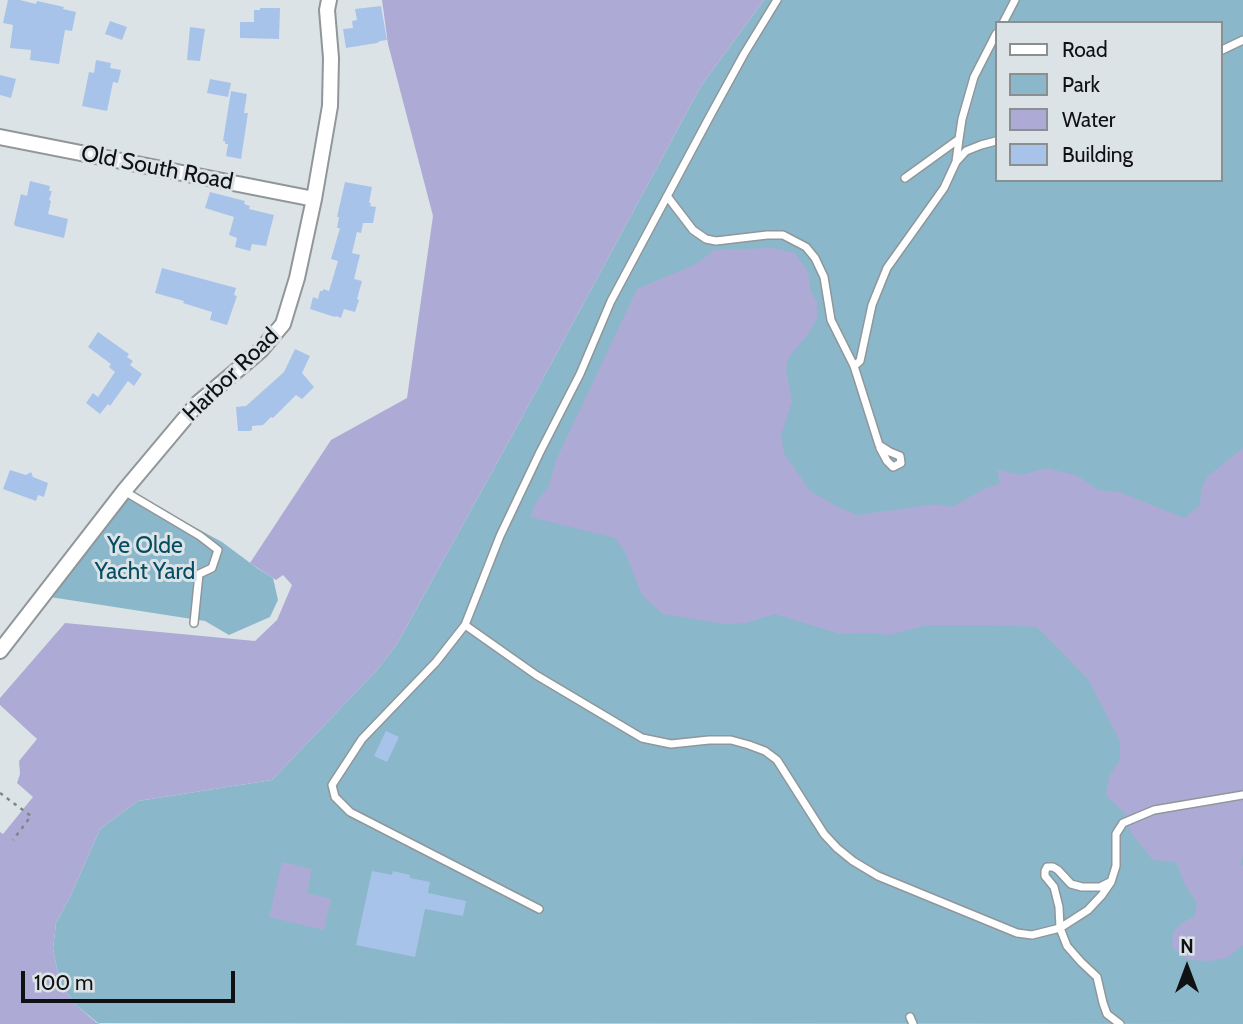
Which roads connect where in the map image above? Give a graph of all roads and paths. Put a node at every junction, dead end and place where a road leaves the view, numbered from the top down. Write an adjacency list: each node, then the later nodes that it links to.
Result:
1 (777, 0): 13 (lane)
2 (1015, 0): 4 (lane)
3 (327, 3): 14 (street, Harbor Road)
4 (1004, 21)
5 (995, 36): 9 (lane)
6 (1243, 40): 7 (lane)
7 (1222, 50)
8 (0, 137): 14 (street, Old South Road)
9 (959, 139): 11 (lane); 12 (lane)
10 (995, 141): 11 (lane)
11 (956, 162): 15 (lane)
12 (905, 178)
13 (667, 196): 15 (lane); 19 (lane)
14 (314, 199): 17 (street, Harbor Road)
15 (854, 366): 16 (lane)
16 (880, 449)
17 (124, 491): 18 (lane); 20 (street, Harbor Road)
18 (194, 623)
19 (466, 625): 27 (lane); 28 (lane)
20 (0, 651)
21 (0, 793): 23 (path)
22 (1243, 795): 24 (lane)
23 (13, 840)
24 (1111, 882): 25 (lane); 28 (lane)
25 (1071, 884): 26 (lane); 26 (lane)
26 (1056, 895): 28 (lane)
27 (539, 909)
28 (1060, 928): 29 (lane)
29 (1120, 1024)

